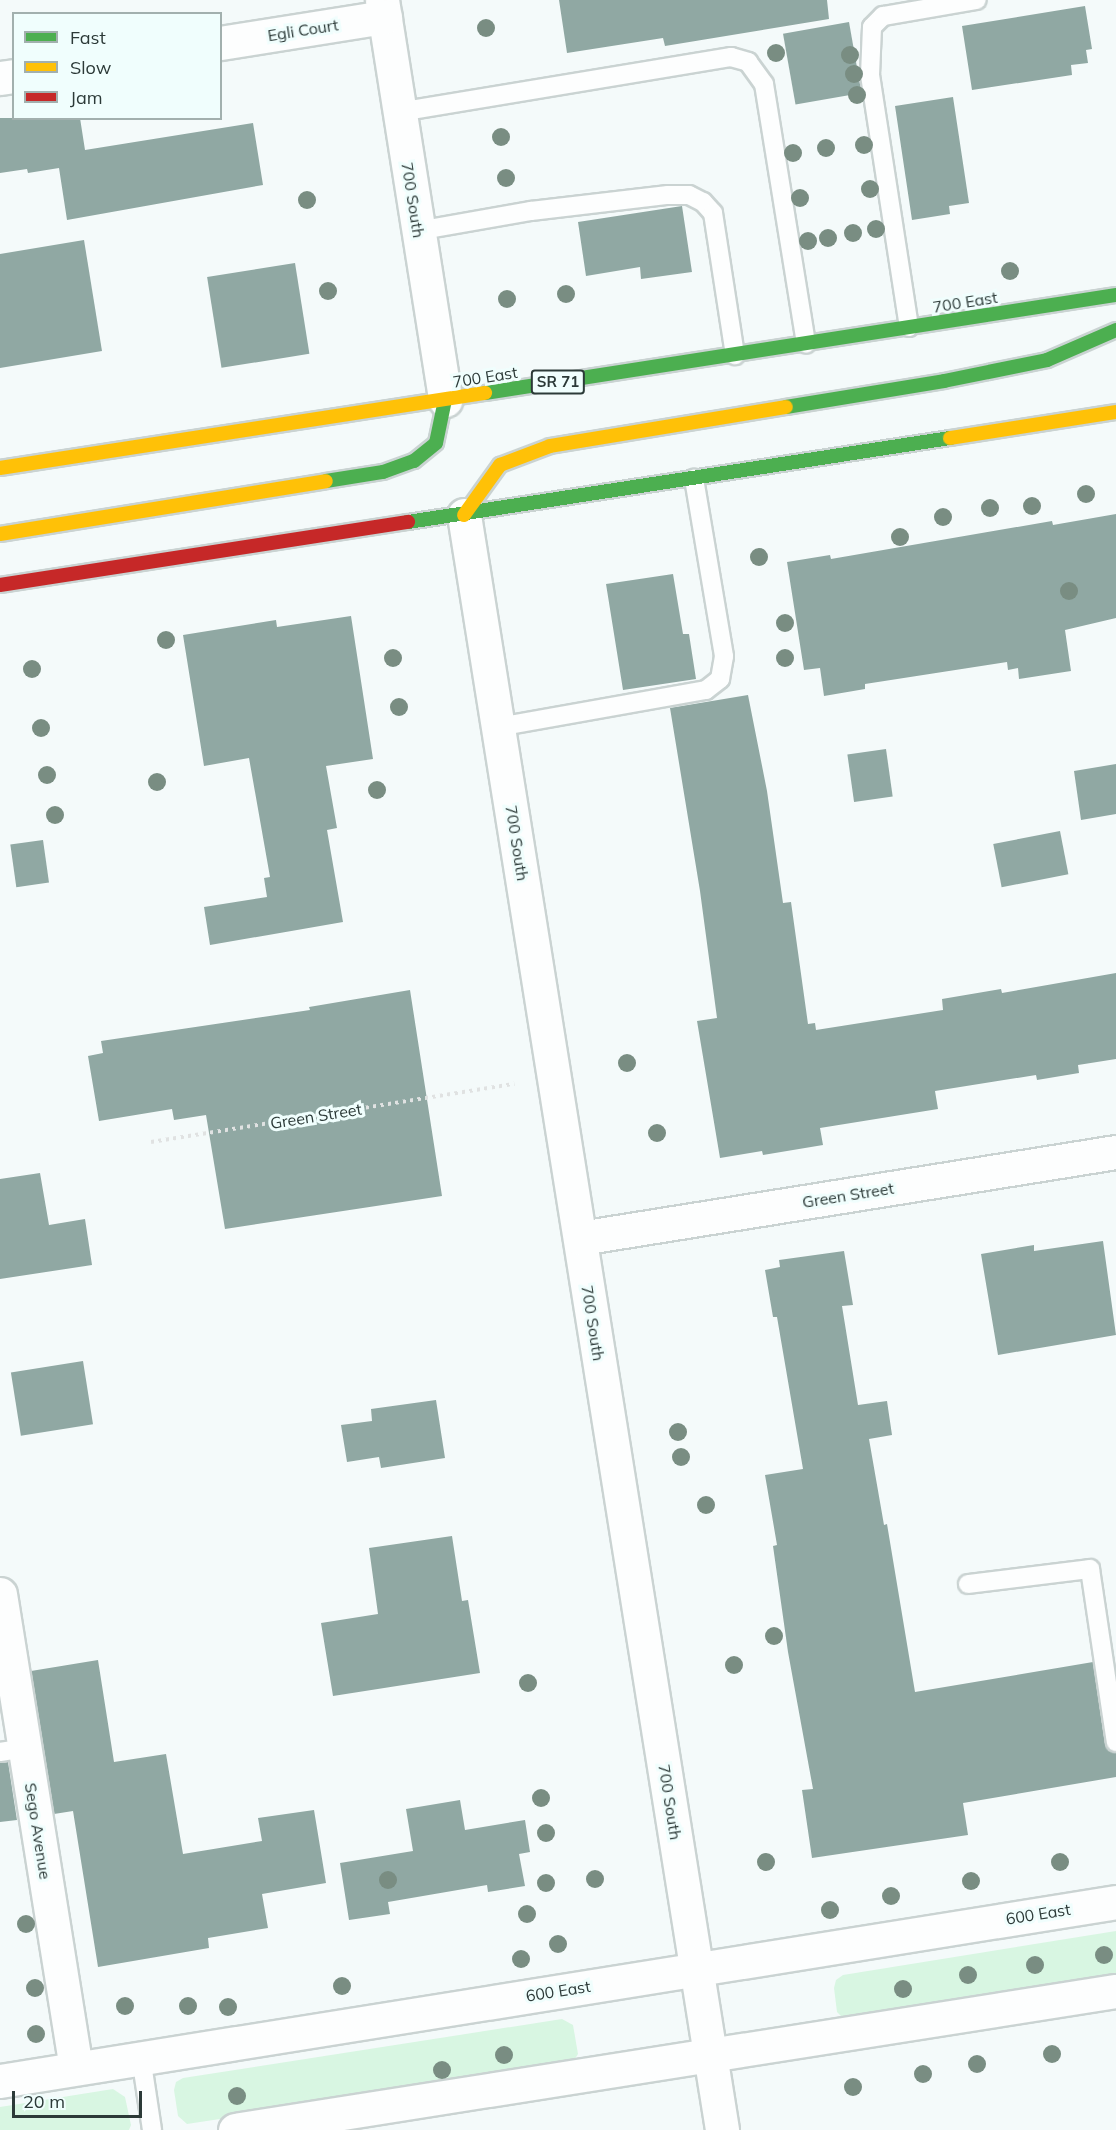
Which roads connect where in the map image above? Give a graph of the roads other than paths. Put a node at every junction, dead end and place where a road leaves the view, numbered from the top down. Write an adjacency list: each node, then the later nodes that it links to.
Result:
1 (977, 0): 7 (lane)
2 (383, 8): 3 (street, Egli Court); 4 (street, 700 South)
3 (222, 43)
4 (399, 112): 5 (street, 700 South); 9 (lane)
5 (417, 231): 10 (lane); 11 (street, 700 South)
6 (1116, 295): 7 (main road, 700 East / SR 71)
7 (909, 327): 9 (main road, 700 East / SR 71)
8 (1116, 330): 15 (main road)
9 (806, 344): 10 (main road, 700 East / SR 71)
10 (735, 355): 11 (main road, 700 East / SR 71)
11 (445, 400): 13 (main road, 700 East / SR 71); 16 (main road)
12 (1116, 412): 14 (main road)
13 (0, 468)
14 (694, 479): 15 (main road); 18 (lane)
15 (464, 515): 17 (main road); 18 (street, 700 South)
16 (0, 534)
17 (0, 585)
18 (498, 727): 20 (street, 700 South)
19 (1116, 1152): 20 (street, Green Street)
20 (580, 1238): 26 (street, 700 South)
21 (968, 1584): 23 (lane)
22 (0, 1594): 24 (street, Sego Avenue)
23 (1116, 1742)
24 (12, 1750): 30 (street, Sego Avenue)
25 (1116, 1902): 26 (street, 600 East)
26 (697, 1969): 28 (street, 700 South); 29 (street, 600 East)
27 (1116, 1991): 28 (street)
28 (711, 2055): 33 (street); 34 (street, 700 South)
29 (141, 2057): 30 (street, 600 East); 32 (lane)
30 (76, 2068): 31 (street, 600 East)
31 (0, 2081)
32 (152, 2130)
33 (236, 2130)
34 (722, 2130)

